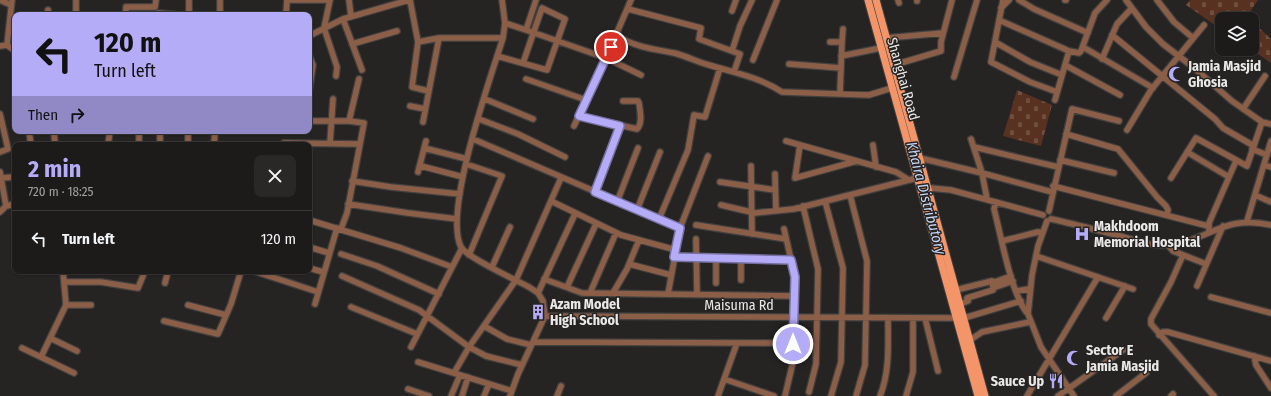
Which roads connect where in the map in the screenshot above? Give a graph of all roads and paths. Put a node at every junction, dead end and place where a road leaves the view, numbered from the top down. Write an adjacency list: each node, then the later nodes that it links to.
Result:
1 (0, 0): 26 (street)
2 (76, 0): 31 (street)
3 (156, 0): 32 (street)
4 (189, 0): 33 (street)
5 (220, 0): 34 (street)
6 (287, 0): 7 (street); 35 (street)
7 (330, 0): 41 (street)
8 (349, 0): 36 (street)
9 (409, 0): 36 (street); 56 (street)
10 (502, 0): 39 (street)
11 (536, 0): 43 (street)
12 (631, 0): 29 (street)
13 (736, 0): 30 (street)
14 (752, 0): 66 (street)
15 (777, 0): 73 (street)
16 (868, 0): 64 (main road, Shanghai Road)
17 (876, 0): 53 (main road, Shanghai Road)
18 (952, 0): 46 (street)
19 (977, 0): 87 (street)
20 (1003, 0): 27 (street)
21 (1009, 0): 27 (street)
22 (1019, 0): 47 (street)
23 (1107, 0): 47 (street)
24 (1126, 0): 28 (street)
25 (1157, 0): 54 (street)
26 (12, 3): 61 (street)
27 (1001, 8): 38 (street)
28 (1132, 8): 50 (street); 70 (street)
29 (628, 9): 49 (street); 66 (street)
30 (732, 11)
31 (76, 12)
32 (126, 12)
33 (189, 12)
34 (220, 12)
35 (286, 12)
36 (351, 16): 37 (street)
37 (343, 19): 41 (street); 60 (street)
38 (999, 20): 59 (street); 67 (street)
39 (505, 23): 43 (street); 52 (street)
40 (1204, 25): 54 (street)
41 (324, 28): 48 (street); 84 (street)
42 (843, 29): 58 (street)
43 (526, 30): 45 (street)
44 (397, 31): 60 (street)
45 (533, 32): 55 (street); 55 (street); 74 (street)
46 (943, 33): 53 (street); 76 (street)
47 (1088, 33): 63 (street)
48 (312, 34)
49 (616, 35): 71 (street); 78 (street)
50 (1112, 35): 72 (street); 85 (street)
51 (439, 38): 52 (street); 56 (street); 92 (street)
52 (503, 38): 68 (street)
53 (886, 38): 76 (main road, Shanghai Road)
54 (1193, 38): 70 (street)
55 (556, 41): 71 (street); 74 (street)
56 (418, 42): 92 (street)
57 (830, 42): 58 (street)
58 (842, 42): 69 (street)
59 (995, 42): 83 (street); 93 (street)
60 (352, 44): 80 (street)
61 (7, 45): 62 (street); 65 (street)
62 (0, 46)
63 (1083, 47): 67 (street); 72 (street)
64 (881, 48): 69 (street); 90 (main road, Shanghai Road)
65 (12, 49)
66 (732, 51): 81 (street)
67 (1069, 51): 77 (street)
68 (497, 56): 74 (street); 97 (street)
69 (842, 56): 79 (street)
70 (1178, 56): 85 (street); 103 (street)
71 (606, 58): 82 (street); 98 (street)
72 (1102, 59): 91 (street)
73 (753, 60)
74 (523, 63)
75 (789, 64): 79 (street)
76 (894, 65): 139 (main road, Shanghai Road)
77 (1065, 65): 83 (street); 95 (street)
78 (720, 68): 81 (street); 192 (street)
79 (841, 68): 94 (street)
80 (362, 70)
81 (734, 72): 94 (street)
82 (641, 75)
83 (1062, 75): 93 (street)
84 (336, 76)
85 (1162, 76): 91 (street); 130 (street)
86 (1265, 76): 103 (street)
87 (954, 77)
88 (359, 79): 110 (street)
89 (526, 79): 98 (street)
90 (892, 88): 94 (street); 159 (main road, Shanghai Road)
91 (1153, 88): 117 (street)
92 (428, 91): 102 (street)
93 (1057, 92): 99 (street)
94 (840, 93)
95 (1120, 96)
96 (333, 99): 109 (street)
97 (484, 99): 106 (street); 107 (street)
98 (586, 100): 105 (street)
99 (1055, 100)
100 (624, 101): 116 (street)
101 (410, 106): 102 (street)
102 (425, 109): 112 (street)
103 (1243, 109): 113 (street)
104 (0, 114): 133 (street)
105 (579, 116): 115 (street); 116 (street)
106 (479, 119): 119 (street); 138 (street)
107 (533, 119)
108 (312, 121): 109 (street)
109 (330, 121): 110 (street); 125 (street)
110 (349, 121): 126 (street)
111 (1119, 121): 118 (street)
112 (423, 122)
113 (1262, 122): 114 (street); 130 (street)
114 (1271, 124)
115 (574, 126)
116 (620, 126): 168 (street)
117 (1127, 130)
118 (1066, 134): 140 (street); 190 (street)
119 (473, 139): 143 (street); 158 (street)
120 (971, 139): 129 (street)
121 (426, 141): 131 (street)
122 (786, 141): 127 (street)
123 (1271, 141): 136 (street)
124 (312, 143): 125 (street)
125 (330, 143): 126 (street)
126 (360, 144): 161 (street)
127 (800, 145): 141 (street); 141 (street)
128 (873, 145): 147 (street)
129 (974, 147): 148 (street); 151 (street)
130 (1253, 147): 136 (street); 142 (street)
131 (424, 148): 143 (street); 145 (street)
132 (638, 148): 175 (street)
133 (0, 152)
134 (660, 152): 183 (street)
135 (1187, 152): 142 (street); 157 (street); 160 (street)
136 (1267, 155): 144 (street)
137 (708, 156): 201 (street)
138 (565, 157)
139 (920, 160): 151 (street); 165 (main road, Shanghai Road)
140 (1060, 160): 148 (street); 152 (street)
141 (857, 161): 147 (street)
142 (1236, 161): 157 (street)
143 (466, 162): 156 (street); 218 (street)
144 (1264, 165): 149 (street); 171 (street)
145 (421, 166): 150 (street); 156 (street)
146 (751, 166): 164 (street)
147 (876, 167): 162 (street)
148 (1058, 168): 166 (street)
149 (1271, 168)
150 (418, 172)
151 (982, 172): 166 (street); 172 (street)
152 (1114, 172)
153 (775, 174): 167 (street)
154 (0, 175): 155 (street); 181 (street)
155 (12, 177)
156 (463, 177): 169 (street)
157 (1229, 177): 204 (street)
158 (561, 178): 168 (street); 173 (street)
159 (917, 178): 162 (street); 165 (main road, Shanghai Road)
160 (1172, 178)
161 (352, 180): 169 (street); 178 (street)
162 (909, 180): 170 (street)
163 (720, 182): 164 (street)
164 (751, 187): 167 (street); 187 (street)
165 (923, 187): 172 (street); 253 (main road, Shanghai Road); 285 (main road, Shanghai Road)
166 (1053, 189): 185 (street); 190 (street)
167 (775, 190): 184 (street)
168 (595, 192): 175 (street)
169 (460, 194): 191 (street)
170 (850, 195): 174 (street); 281 (street)
171 (1255, 195): 177 (street); 195 (street)
172 (987, 199): 176 (street)
173 (551, 201): 188 (street); 242 (street)
174 (825, 201): 182 (street); 280 (street)
175 (617, 202): 183 (street)
176 (996, 202): 189 (street); 211 (street)
177 (1271, 202)
178 (348, 204): 191 (street); 202 (street)
179 (12, 205): 181 (street)
180 (721, 205): 187 (street)
181 (6, 206): 186 (street)
182 (803, 206): 184 (street); 279 (street)
183 (637, 210): 192 (street)
184 (776, 211): 187 (street)
185 (1049, 211): 189 (street); 193 (street)
186 (0, 212)
187 (752, 212): 207 (street)
188 (575, 214): 196 (street); 240 (street)
189 (1043, 215): 193 (street)
190 (1167, 216): 204 (street)
191 (458, 219): 214 (street)
192 (659, 219): 201 (street)
193 (1049, 220): 206 (street); 212 (street)
194 (312, 221): 202 (street)
195 (1247, 221): 198 (street); 199 (street)
196 (596, 224): 205 (street); 250 (street)
197 (696, 225): 207 (street)
198 (1271, 225)
199 (1223, 226): 204 (street); 227 (street)
200 (510, 227): 229 (street)
201 (680, 228): 215 (street)
202 (339, 229): 216 (street); 228 (street)
203 (784, 229): 209 (street)
204 (1209, 229): 212 (street)
205 (616, 233): 210 (street); 258 (street)
206 (1042, 233): 211 (street); 219 (street)
207 (752, 234): 209 (street)
208 (696, 239): 222 (street)
209 (786, 239): 225 (street)
210 (639, 240): 215 (street); 226 (street)
211 (1002, 241): 241 (street)
212 (1168, 245): 220 (street)
213 (312, 248): 216 (street)
214 (462, 248): 218 (street); 228 (street)
215 (676, 250): 221 (street)
216 (329, 253): 231 (street)
217 (341, 254): 260 (street)
218 (469, 255): 229 (street)
219 (1036, 256): 239 (street); 252 (street)
220 (1183, 256): 227 (street); 291 (street)
221 (674, 257): 222 (street); 237 (street)
222 (697, 258): 223 (street); 262 (street)
223 (716, 258): 224 (street); 245 (street)
224 (741, 258): 225 (street); 243 (street)
225 (791, 260): 263 (street)
226 (629, 264): 237 (street); 259 (street)
227 (1206, 264): 249 (street)
228 (452, 267): 260 (street)
229 (492, 267): 242 (street)
230 (312, 269): 231 (street)
231 (323, 272): 256 (street)
232 (63, 274): 244 (street)
233 (144, 274): 244 (street)
234 (167, 274): 246 (street)
235 (240, 274): 275 (street)
236 (263, 274): 256 (street)
237 (671, 275): 261 (street)
238 (342, 276): 276 (street)
239 (1098, 277): 248 (street); 304 (street)
240 (544, 279): 250 (street); 257 (street)
241 (1012, 279): 247 (street); 255 (street)
242 (516, 280): 257 (street); 289 (street)
243 (741, 280)
244 (64, 282): 269 (street)
245 (716, 282)
246 (165, 283)
247 (992, 285): 251 (street); 265 (street)
248 (1125, 286): 254 (street); 286 (street)
249 (1197, 286)
250 (567, 287): 258 (street)
251 (965, 289): 253 (street); 265 (street)
252 (1030, 289): 255 (street); 274 (street)
253 (956, 290): 268 (main road, Shanghai Road)
254 (1133, 290)
255 (1017, 291): 266 (street)
256 (318, 292): 267 (street)
257 (538, 293): 277 (street)
258 (590, 293): 259 (street)
259 (613, 293): 261 (street)
260 (439, 294): 276 (street)
261 (668, 294): 262 (street)
262 (697, 294): 263 (street)
263 (794, 296): 278 (street)
264 (1211, 297): 273 (street)
265 (967, 298): 268 (street)
266 (1020, 301): 274 (street); 285 (street, Maisuma Rd)
267 (314, 304)
268 (960, 304): 285 (main road, Shanghai Road)
269 (66, 305): 270 (street); 292 (street)
270 (91, 305)
271 (188, 305): 275 (street)
272 (351, 307): 290 (street)
273 (1271, 313)
274 (1028, 314): 288 (street)
275 (226, 315): 287 (street)
276 (428, 316): 290 (street); 298 (street)
277 (545, 316): 278 (street, Maisuma Rd); 294 (street)
278 (793, 317): 279 (street, Maisuma Rd); 296 (street)
279 (817, 317): 280 (street, Maisuma Rd); 319 (street)
280 (842, 317): 281 (street, Maisuma Rd); 329 (street)
281 (866, 318): 282 (street, Maisuma Rd); 330 (street)
282 (888, 318): 283 (street, Maisuma Rd); 331 (street)
283 (913, 318): 284 (street, Maisuma Rd); 332 (street)
284 (925, 318): 285 (street, Maisuma Rd); 308 (street)
285 (960, 318): 293 (main road, Shanghai Road); 333 (main road, Shanghai Road)
286 (1106, 318)
287 (164, 321)
288 (1030, 322): 293 (street); 304 (street)
289 (484, 326): 294 (street); 298 (street)
290 (417, 334): 297 (street)
291 (1159, 334): 302 (street); 339 (street)
292 (50, 338): 301 (street); 303 (street)
293 (970, 340): 334 (main road, Shanghai Road)
294 (532, 343): 295 (street); 307 (street)
295 (738, 343): 296 (street); 313 (street)
296 (793, 344): 328 (street)
297 (411, 347)
298 (470, 347): 307 (street); 310 (street)
299 (22, 348): 303 (street)
300 (1123, 350): 318 (street)
301 (77, 351)
302 (1254, 356): 305 (street); 316 (street)
303 (41, 357): 309 (street)
304 (1049, 360): 318 (street); 335 (street)
305 (1271, 361)
306 (418, 362): 310 (street)
307 (522, 365): 320 (street)
308 (938, 371)
309 (74, 373)
310 (457, 374): 312 (street); 322 (street)
311 (1146, 374): 338 (street)
312 (468, 377): 314 (street); 323 (street)
313 (724, 379): 326 (street); 327 (street)
314 (489, 384): 320 (street); 324 (street)
315 (561, 386): 325 (street)
316 (1271, 388)
317 (408, 389): 321 (street)
318 (1069, 389): 336 (street); 337 (street)
319 (809, 392)
320 (511, 393)
321 (429, 396)
322 (451, 396)
323 (462, 396)
324 (484, 396)
325 (557, 396)
326 (718, 396)
327 (774, 396)
328 (785, 396)
329 (830, 396)
330 (856, 396)
331 (880, 396)
332 (906, 396)
333 (978, 396)
334 (985, 396)
335 (1027, 396)
336 (1058, 396)
337 (1074, 396)
338 (1116, 396)
339 (1214, 396)

